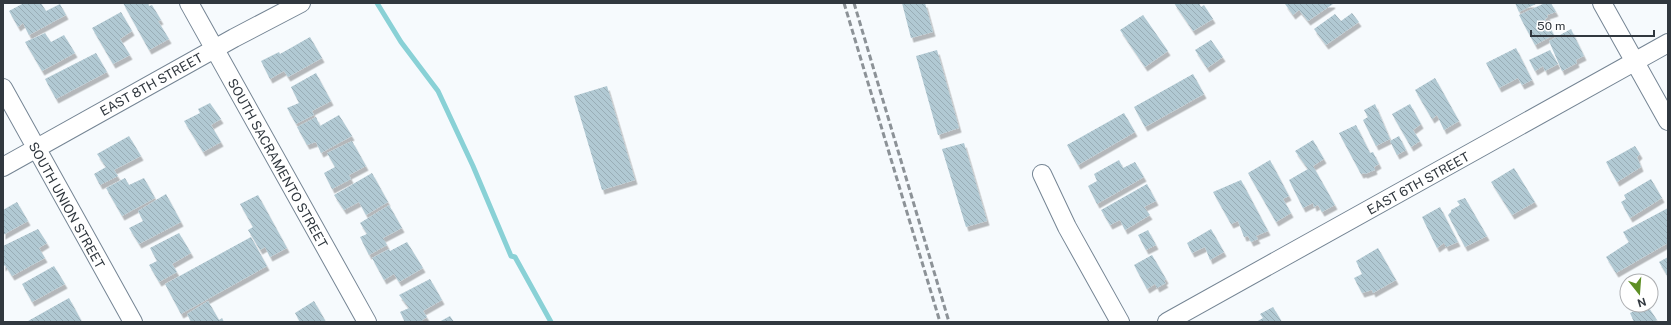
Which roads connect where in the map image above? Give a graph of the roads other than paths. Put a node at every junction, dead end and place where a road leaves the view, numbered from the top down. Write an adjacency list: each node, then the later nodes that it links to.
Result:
1 (188, 3): 5 (street, SOUTH SACRAMENTO STREET)
2 (301, 3): 5 (street, EAST 8TH STREET)
3 (1602, 3): 6 (street)
4 (1668, 44): 6 (street, EAST 6TH STREET)
5 (214, 49): 9 (street, EAST 8TH STREET); 13 (street, SOUTH SACRAMENTO STREET)
6 (1635, 62): 8 (street); 15 (street, EAST 6TH STREET)
7 (3, 88): 9 (street, SOUTH UNION STREET)
8 (1668, 121)
9 (36, 149): 10 (street, EAST 8TH STREET); 12 (street, SOUTH UNION STREET)
10 (3, 167)
11 (1042, 174): 14 (street)
12 (133, 322)
13 (367, 322)
14 (1120, 322)
15 (1167, 322)

